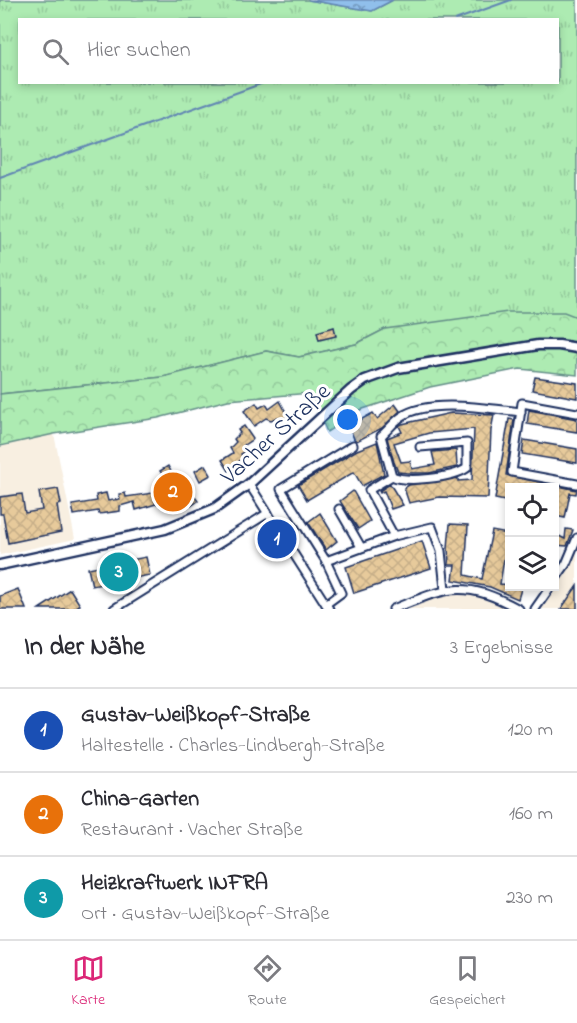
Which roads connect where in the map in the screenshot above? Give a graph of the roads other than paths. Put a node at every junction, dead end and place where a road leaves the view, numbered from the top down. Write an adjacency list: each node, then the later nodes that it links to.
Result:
1 (577, 348): 7 (street, Vacher Straße)
2 (520, 412): 3 (street); 6 (street); 8 (street)
3 (577, 413)
4 (353, 445): 14 (street)
5 (420, 447): 6 (street)
6 (392, 476): 11 (street)
7 (249, 484): 10 (street); 15 (street, Vacher Straße)
8 (577, 484)
9 (339, 509): 13 (street)
10 (268, 513): 19 (street); 20 (street)
11 (394, 536): 13 (street); 17 (street)
12 (577, 538): 16 (street)
13 (361, 547): 14 (street)
14 (326, 561): 19 (street)
15 (0, 565)
16 (559, 575)
17 (445, 589): 21 (street); 22 (street)
18 (548, 591): 23 (street)
19 (328, 607)
20 (114, 609)
21 (393, 609)
22 (519, 609)
23 (535, 609)

